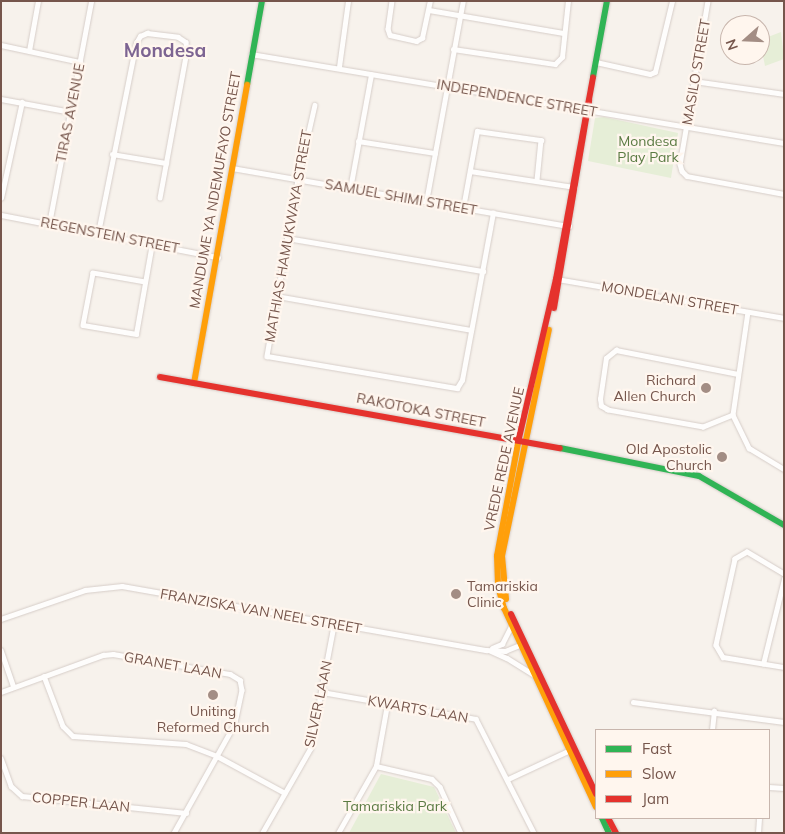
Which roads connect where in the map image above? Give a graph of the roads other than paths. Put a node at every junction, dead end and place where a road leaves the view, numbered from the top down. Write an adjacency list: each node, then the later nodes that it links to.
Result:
1 (38, 1): 17 (street)
2 (91, 1): 19 (street, TIRAS AVENUE)
3 (262, 1): 18 (street, MANDUME YA NDEMUFAYO STREET)
4 (348, 1): 21 (street)
5 (392, 1): 12 (street)
6 (430, 1): 12 (street)
7 (463, 1): 13 (street)
8 (568, 1): 14 (street)
9 (607, 1): 20 (street, VREDE REDE AVENUE)
10 (672, 1): 20 (street)
11 (708, 1): 23 (street, MASILO STREET)
12 (430, 10): 13 (street)
13 (461, 15): 14 (street); 16 (street)
14 (563, 33): 16 (street)
15 (1, 45): 17 (street)
16 (453, 49): 24 (street)
17 (29, 51): 19 (street)
18 (251, 54): 21 (street, INDEPENDENCE STREET); 37 (street, MANDUME YA NDEMUFAYO STREET)
19 (80, 62): 30 (street, TIRAS AVENUE)
20 (596, 62): 29 (street, VREDE REDE AVENUE)
21 (339, 68): 22 (street, INDEPENDENCE STREET)
22 (371, 75): 24 (street, INDEPENDENCE STREET); 32 (street)
23 (694, 81): 25 (street); 31 (street, MASILO STREET)
24 (446, 86): 29 (street, INDEPENDENCE STREET); 34 (street)
25 (784, 94)
26 (1, 99): 27 (street)
27 (22, 102): 30 (street); 44 (street)
28 (315, 105): 39 (street, MATHIAS HAMUKWAYA STREET)
29 (588, 110): 31 (street, INDEPENDENCE STREET); 41 (street, VREDE REDE AVENUE)
30 (71, 112): 50 (street, TIRAS AVENUE)
31 (686, 128): 33 (street, INDEPENDENCE STREET); 43 (street, MASILO STREET)
32 (358, 142): 34 (street); 42 (street)
33 (784, 143)
34 (434, 153): 46 (street)
35 (112, 154): 36 (street); 36 (street); 52 (street)
36 (166, 163): 45 (street)
37 (231, 168): 39 (street, SAMUEL SHIMI STREET); 55 (street, MANDUME YA NDEMUFAYO STREET)
38 (470, 171): 40 (street); 40 (street); 47 (street)
39 (298, 180): 42 (street, SAMUEL SHIMI STREET); 53 (street, MATHIAS HAMUKWAYA STREET)
40 (537, 180): 41 (street)
41 (574, 187): 51 (street, VREDE REDE AVENUE)
42 (350, 189): 46 (street, SAMUEL SHIMI STREET)
43 (784, 194)
44 (1, 198)
45 (160, 198)
46 (426, 202): 47 (street, SAMUEL SHIMI STREET)
47 (463, 208): 48 (street, SAMUEL SHIMI STREET)
48 (493, 213): 51 (street, SAMUEL SHIMI STREET); 56 (street, MATHIAS HAMUKWAYA STREET)
49 (1, 214): 50 (street, REGENSTEIN STREET)
50 (49, 224): 52 (street, REGENSTEIN STREET)
51 (568, 226): 57 (street, VREDE REDE AVENUE)
52 (98, 233): 54 (street, REGENSTEIN STREET)
53 (287, 238): 56 (street); 59 (street, MATHIAS HAMUKWAYA STREET)
54 (152, 243): 55 (street, REGENSTEIN STREET); 58 (street)
55 (218, 257): 65 (street, MANDUME YA NDEMUFAYO STREET)
56 (483, 271): 62 (street, MATHIAS HAMUKWAYA STREET)
57 (558, 279): 60 (street, MONDELANI STREET); 67 (street, VREDE REDE AVENUE)
58 (145, 282): 58 (street)
59 (277, 296): 62 (street); 62 (street, MATHIAS HAMUKWAYA STREET)
60 (748, 312): 61 (street, MONDELANI STREET); 63 (street)
61 (784, 318)
62 (471, 330)
63 (738, 374): 66 (street); 66 (street)
64 (160, 377): 65 (street, RAKOTOKA STREET)
65 (194, 384): 67 (street, RAKOTOKA STREET)
66 (732, 415): 68 (street)
67 (521, 443): 69 (street, RAKOTOKA STREET); 74 (street, VREDE REDE AVENUE); 75 (street, VREDE REDE AVENUE)
68 (784, 469)
69 (784, 525)
70 (784, 574): 78 (street)
71 (784, 579): 78 (street)
72 (1, 619): 73 (street, FRANZISKA VAN NEEL STREET)
73 (334, 623): 77 (street, FRANZISKA VAN NEEL STREET); 84 (street, SILVER LAAN)
74 (511, 626): 75 (street, VREDE REDE AVENUE); 77 (street)
75 (521, 644): 77 (street, FRANZISKA VAN NEEL STREET); 80 (street, VREDE REDE AVENUE); 90 (street, VREDE REDE AVENUE)
76 (1, 650): 82 (street)
77 (486, 650): 80 (street)
78 (763, 664): 79 (street)
79 (784, 667)
80 (533, 674): 90 (street, VREDE REDE AVENUE)
81 (44, 676): 82 (street, GRANET LAAN); 91 (street); 91 (street, GRANET LAAN)
82 (14, 687): 83 (street, GRANET LAAN)
83 (1, 692)
84 (322, 692): 86 (street, KWARTS LAAN); 98 (street, SILVER LAAN)
85 (633, 702): 87 (street)
86 (387, 705): 93 (street); 94 (street, KWARTS LAAN)
87 (714, 711): 88 (street); 89 (street)
88 (784, 722)
89 (712, 729)
90 (571, 750): 94 (street); 97 (street, VREDE REDE AVENUE); 99 (street, VREDE REDE AVENUE)
91 (217, 756): 98 (street); 100 (street, GRANET LAAN)
92 (1, 758): 100 (street, COPPER LAAN)
93 (376, 766): 106 (street); 107 (street)
94 (508, 779): 108 (street, KWARTS LAAN)
95 (770, 787): 96 (street)
96 (784, 788)
97 (595, 792)
98 (285, 793): 105 (street, SILVER LAAN)
99 (595, 805)
100 (186, 813): 104 (street, GRANET LAAN)
101 (602, 819): 109 (street)
102 (609, 819): 110 (street)
103 (760, 819): 111 (street)
104 (174, 833)
105 (262, 833)
106 (338, 833)
107 (461, 833)
108 (534, 833)
109 (609, 833)
110 (616, 833)
111 (758, 833)

